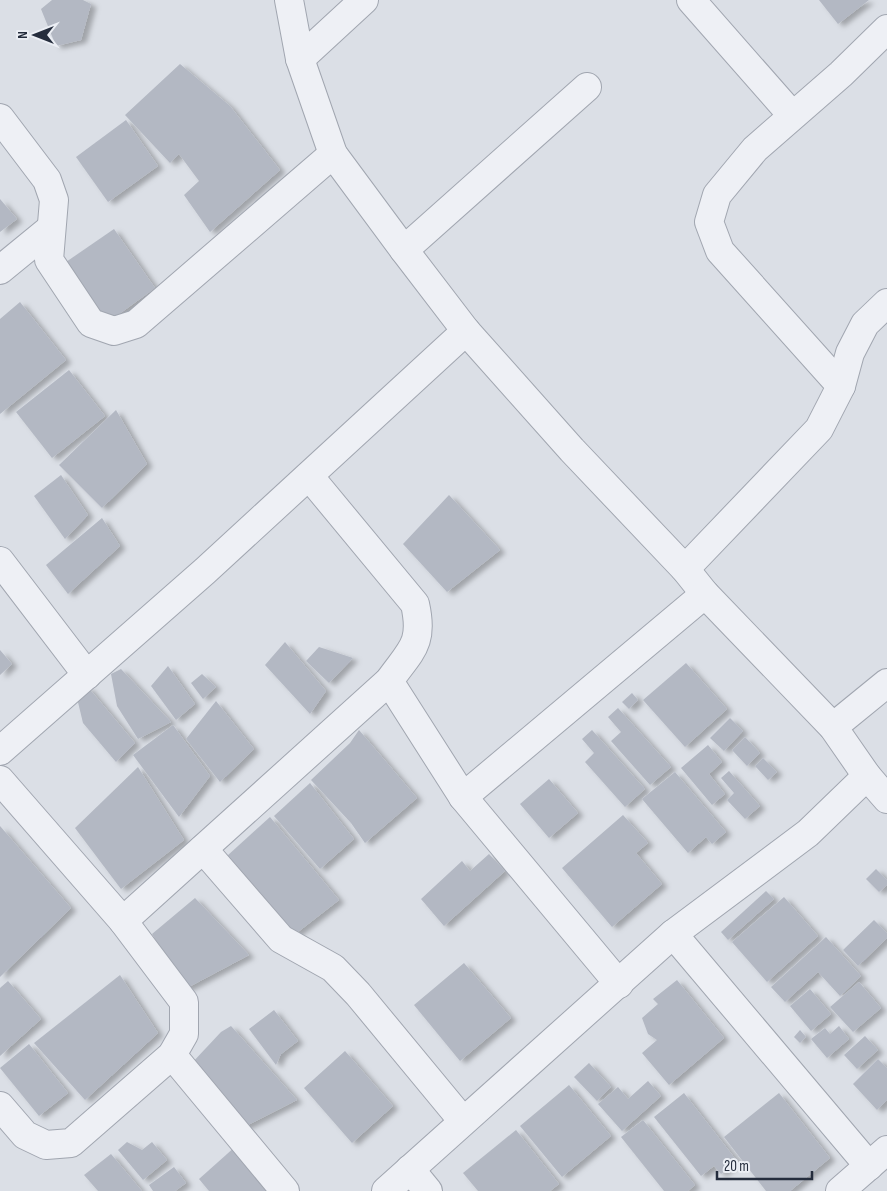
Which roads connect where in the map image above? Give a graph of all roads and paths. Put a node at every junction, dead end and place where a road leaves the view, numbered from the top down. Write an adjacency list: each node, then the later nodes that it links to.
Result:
1 (289, 0): 5 (street)
2 (364, 0): 5 (street)
3 (691, 0): 7 (street)
4 (887, 29): 7 (street)
5 (300, 59): 9 (street)
6 (587, 87): 11 (street)
7 (792, 115): 15 (street)
8 (0, 118): 10 (street)
9 (333, 154): 10 (street); 11 (street)
10 (50, 229): 12 (street)
11 (404, 250): 14 (street)
12 (0, 270)
13 (887, 303): 15 (street)
14 (466, 331): 16 (street); 18 (street)
15 (841, 386): 18 (street)
16 (309, 476): 20 (street); 21 (street)
17 (0, 561): 20 (street)
18 (684, 569): 19 (street)
19 (704, 594): 23 (street); 27 (street)
20 (87, 675): 24 (street)
21 (389, 681): 27 (street); 29 (street)
22 (887, 683): 23 (street)
23 (832, 726): 25 (street)
24 (0, 751)
25 (867, 776): 28 (street); 31 (street)
26 (0, 780): 30 (street)
27 (463, 796): 32 (street)
28 (887, 799)
29 (203, 849): 30 (street); 35 (street)
30 (123, 921): 33 (street)
31 (673, 934): 32 (street); 36 (street)
32 (619, 984): 35 (street)
33 (172, 1055): 34 (street); 38 (street)
34 (0, 1106)
35 (463, 1121): 37 (street)
36 (878, 1158): 41 (street)
37 (410, 1169): 39 (street); 40 (street)
38 (285, 1191)
39 (386, 1191)
40 (428, 1191)
41 (840, 1191)

